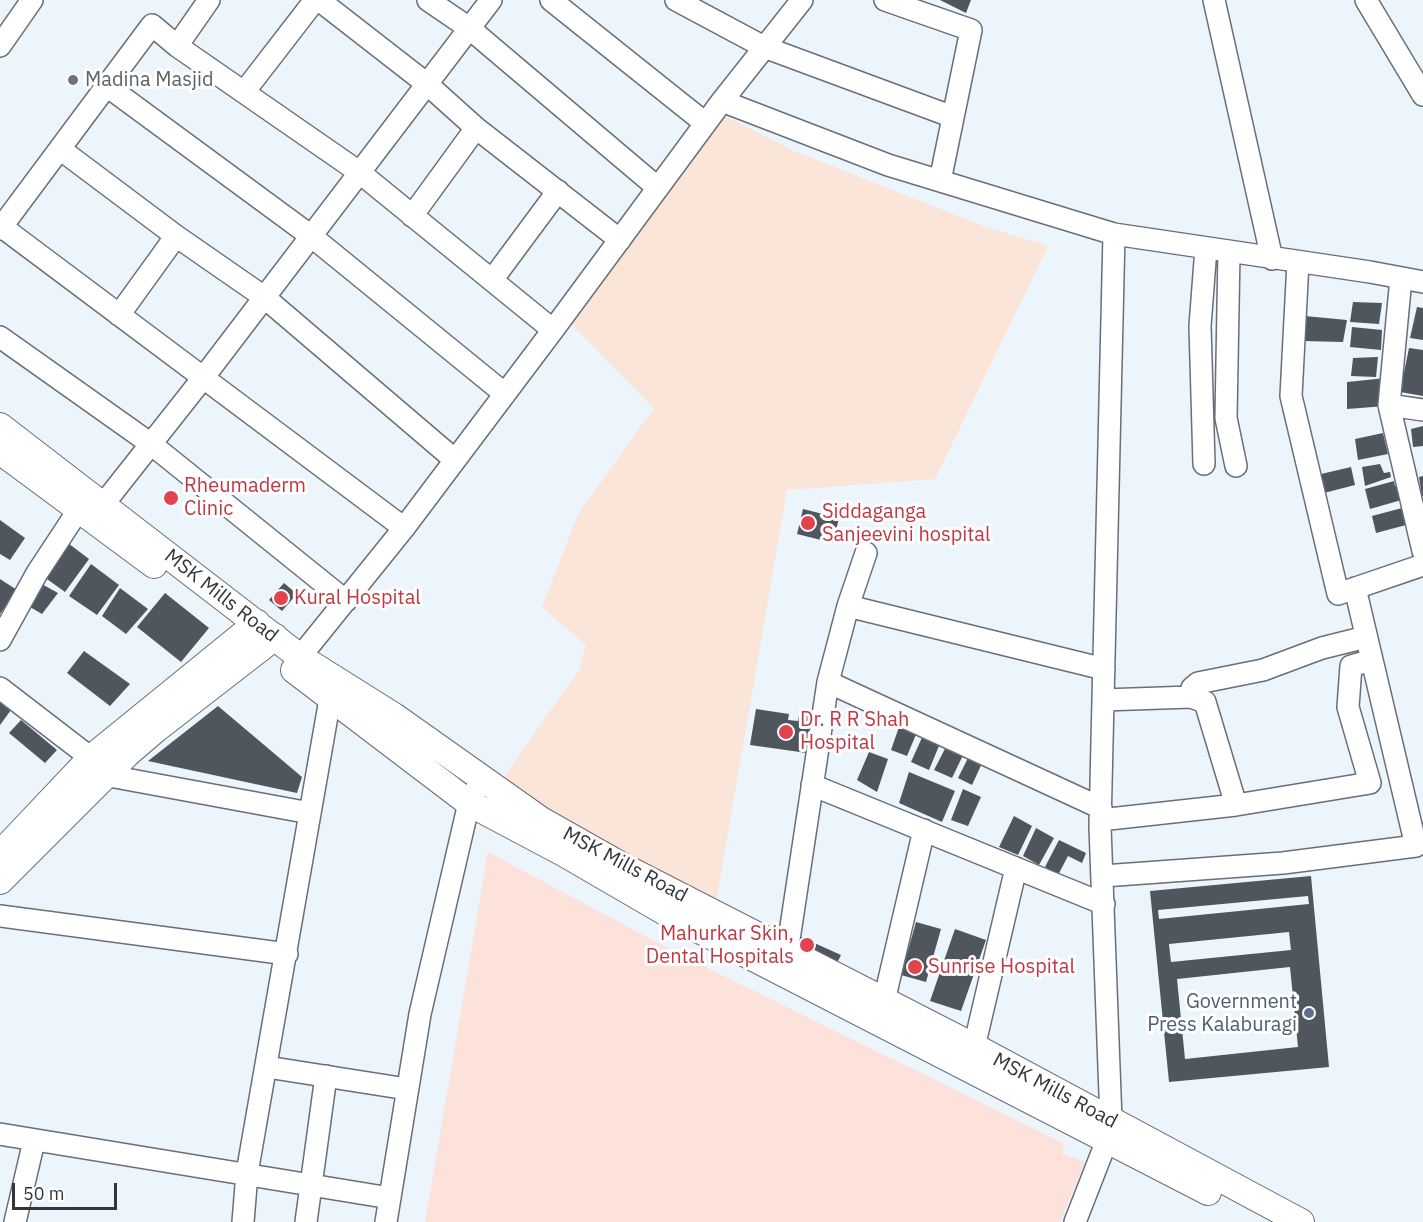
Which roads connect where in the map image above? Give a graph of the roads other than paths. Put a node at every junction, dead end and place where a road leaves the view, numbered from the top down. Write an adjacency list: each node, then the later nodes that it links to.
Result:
1 (32, 0): 13 (street)
2 (209, 0): 14 (street)
3 (317, 0): 16 (street); 18 (street)
4 (428, 0): 12 (street)
5 (491, 0): 12 (street)
6 (550, 0): 22 (street)
7 (676, 0): 15 (street)
8 (802, 0): 15 (street)
9 (1214, 0): 37 (street)
10 (1366, 0): 19 (street)
11 (896, 2): 21 (street)
12 (469, 28): 16 (street); 27 (street)
13 (0, 46)
14 (177, 46): 17 (street); 18 (street)
15 (764, 47): 20 (street); 21 (street)
16 (427, 84): 23 (street); 25 (street)
17 (106, 86): 24 (street); 33 (street)
18 (244, 92): 25 (street)
19 (1423, 96)
20 (722, 101): 22 (street); 26 (street)
21 (953, 117): 26 (street)
22 (705, 123): 27 (street)
23 (476, 128): 28 (street); 29 (street)
24 (60, 149): 30 (street); 32 (street)
25 (359, 172): 29 (street); 33 (street)
26 (940, 181): 31 (street)
27 (658, 188): 34 (street)
28 (558, 191): 34 (street); 40 (street)
29 (412, 216): 40 (street)
30 (1, 228): 43 (street)
31 (1114, 234): 35 (street); 69 (street)
32 (176, 236): 42 (street); 43 (street)
33 (310, 236): 42 (street); 47 (street)
34 (620, 240): 44 (street)
35 (1206, 248): 36 (street); 54 (street)
36 (1229, 252): 37 (street); 55 (street)
37 (1272, 259): 38 (street)
38 (1298, 262): 39 (street); 61 (street)
39 (1401, 278): 41 (street); 48 (street)
40 (492, 280): 44 (street)
41 (1423, 282)
42 (264, 297): 46 (street); 53 (street)
43 (119, 315): 46 (street)
44 (553, 330): 47 (street)
45 (0, 337): 51 (street)
46 (203, 378): 51 (street); 57 (street)
47 (504, 394): 53 (street)
48 (1389, 405): 49 (street); 58 (street)
49 (1423, 410)
50 (0, 426): 56 (main road, MSK Mills Road)
51 (151, 444): 56 (street); 62 (street)
52 (0, 451): 56 (main road, MSK Mills Road)
53 (455, 460): 57 (street)
54 (1204, 464)
55 (1236, 466)
56 (91, 507): 64 (main road, MSK Mills Road); 66 (street)
57 (404, 528): 62 (street)
58 (1423, 551)
59 (866, 553): 63 (street)
60 (1423, 566): 61 (street)
61 (1355, 588): 65 (street)
62 (346, 601): 68 (street)
63 (848, 606): 69 (street); 70 (street)
64 (260, 635): 68 (main road, MSK Mills Road); 75 (main road)
65 (1366, 637): 67 (street); 72 (street)
66 (0, 640)
67 (1372, 660): 79 (street); 85 (street)
68 (296, 663): 73 (main road, MSK Mills Road); 76 (main road, MSK Mills Road)
69 (1104, 669): 74 (street)
70 (828, 682): 77 (street); 81 (street)
71 (0, 688): 75 (street)
72 (1191, 697): 74 (street); 79 (street)
73 (330, 699): 78 (main road, MSK Mills Road); 80 (street)
74 (1103, 700): 81 (street)
75 (98, 767): 80 (street); 83 (main road); 86 (main road)
76 (482, 778): 78 (street); 90 (main road, MSK Mills Road)
77 (812, 785): 82 (street); 90 (street)
78 (469, 803): 90 (main road, MSK Mills Road); 95 (street)
79 (1236, 805): 81 (street)
80 (310, 813): 89 (street)
81 (1100, 814): 85 (street)
82 (924, 830): 84 (street); 91 (street)
83 (0, 854)
84 (1016, 868): 87 (street); 92 (street)
85 (1103, 876): 87 (street)
86 (0, 881)
87 (1104, 904): 96 (street)
88 (0, 916): 89 (street)
89 (287, 954): 93 (street)
90 (786, 962): 91 (main road, MSK Mills Road); 92 (main road, MSK Mills Road)
91 (884, 1001): 92 (main road, MSK Mills Road)
92 (972, 1058): 96 (main road, MSK Mills Road)
93 (267, 1067): 94 (street); 99 (street)
94 (326, 1076): 95 (street); 100 (street)
95 (407, 1089): 101 (street)
96 (1109, 1131): 106 (street); 107 (main road, MSK Mills Road); 108 (main road, MSK Mills Road)
97 (0, 1134): 98 (street)
98 (34, 1141): 99 (street); 102 (street)
99 (247, 1173): 100 (street); 103 (street)
100 (312, 1184): 101 (street); 104 (street)
101 (390, 1198): 105 (street)
102 (15, 1222)
103 (243, 1222)
104 (306, 1222)
105 (386, 1222)
106 (1075, 1222)
107 (1265, 1222)
108 (1301, 1222)

